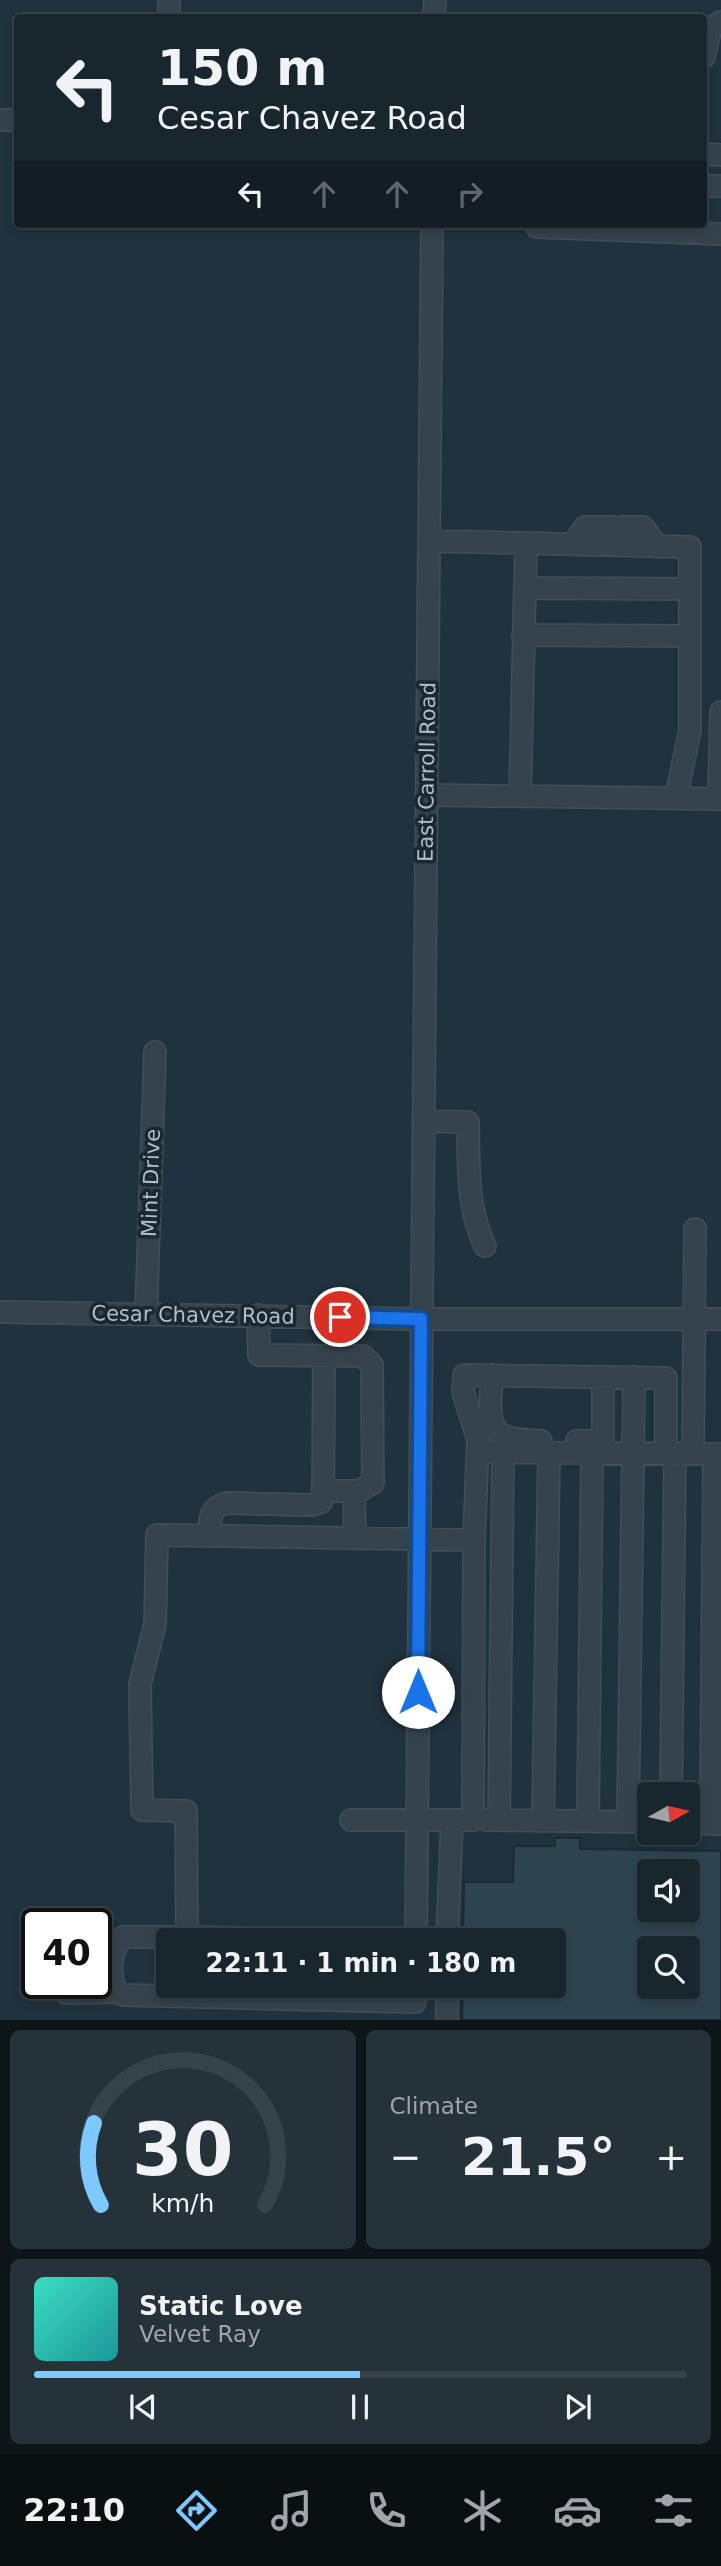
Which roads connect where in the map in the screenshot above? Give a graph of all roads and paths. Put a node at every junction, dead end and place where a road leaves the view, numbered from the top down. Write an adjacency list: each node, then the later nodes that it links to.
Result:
1 (721, 22): 2 (street)
2 (707, 44)
3 (432, 228): 6 (street, East Carroll Road)
4 (594, 228): 5 (street)
5 (708, 230)
6 (429, 541): 7 (street); 15 (street, East Carroll Road)
7 (526, 544): 8 (street); 10 (street)
8 (573, 544): 9 (street); 9 (street)
9 (658, 547): 11 (street)
10 (524, 588): 11 (street); 12 (street)
11 (690, 589): 13 (street)
12 (523, 635): 13 (street); 16 (street)
13 (689, 636): 17 (street)
14 (721, 712): 18 (street)
15 (427, 795): 16 (street); 20 (street, East Carroll Road)
16 (520, 796): 17 (street)
17 (676, 798): 18 (street)
18 (720, 799)
19 (155, 1052): 24 (street, Mint Drive)
20 (424, 1121): 22 (street); 27 (street, East Carroll Road)
21 (695, 1229): 26 (street)
22 (485, 1246)
23 (0, 1312): 24 (street, Cesar Chavez Road)
24 (146, 1314): 25 (street, Cesar Chavez Road)
25 (258, 1315): 27 (street, Cesar Chavez Road); 29 (street)
26 (694, 1318): 27 (street, Cesar Chavez Road); 28 (street, Cesar Chavez Road); 37 (street)
27 (421, 1319): 43 (street, East Carroll Road)
28 (721, 1319)
29 (324, 1356): 39 (street); 40 (street)
30 (492, 1375): 31 (street); 33 (street); 34 (street)
31 (603, 1377): 32 (street); 33 (street)
32 (634, 1377): 37 (street); 38 (street)
33 (599, 1449): 36 (street); 38 (street); 51 (street)
34 (477, 1451): 35 (street); 44 (street)
35 (503, 1452): 36 (street); 49 (street)
36 (550, 1453): 50 (street)
37 (694, 1453): 38 (street); 45 (street); 54 (street)
38 (632, 1454): 52 (street)
39 (323, 1491): 40 (street); 41 (street)
40 (354, 1491): 42 (street)
41 (209, 1535): 42 (street); 55 (street)
42 (355, 1536): 43 (street)
43 (419, 1538): 44 (street); 47 (street, East Carroll Road)
44 (474, 1540): 48 (street)
45 (672, 1782)
46 (351, 1820): 47 (street)
47 (417, 1820): 48 (street); 56 (street, East Carroll Road)
48 (463, 1820): 49 (street); 57 (street)
49 (499, 1820): 50 (street)
50 (543, 1821): 51 (street)
51 (588, 1821): 52 (street)
52 (628, 1822): 53 (street)
53 (637, 1822)
54 (716, 1823)
55 (187, 1928)
56 (416, 1928)
57 (449, 1928)
58 (156, 1937): 60 (street)
59 (112, 1992): 60 (street)
60 (116, 1992): 63 (street)
61 (447, 1998): 64 (street)
62 (415, 2003): 63 (street)
63 (367, 2010)
64 (447, 2020)

